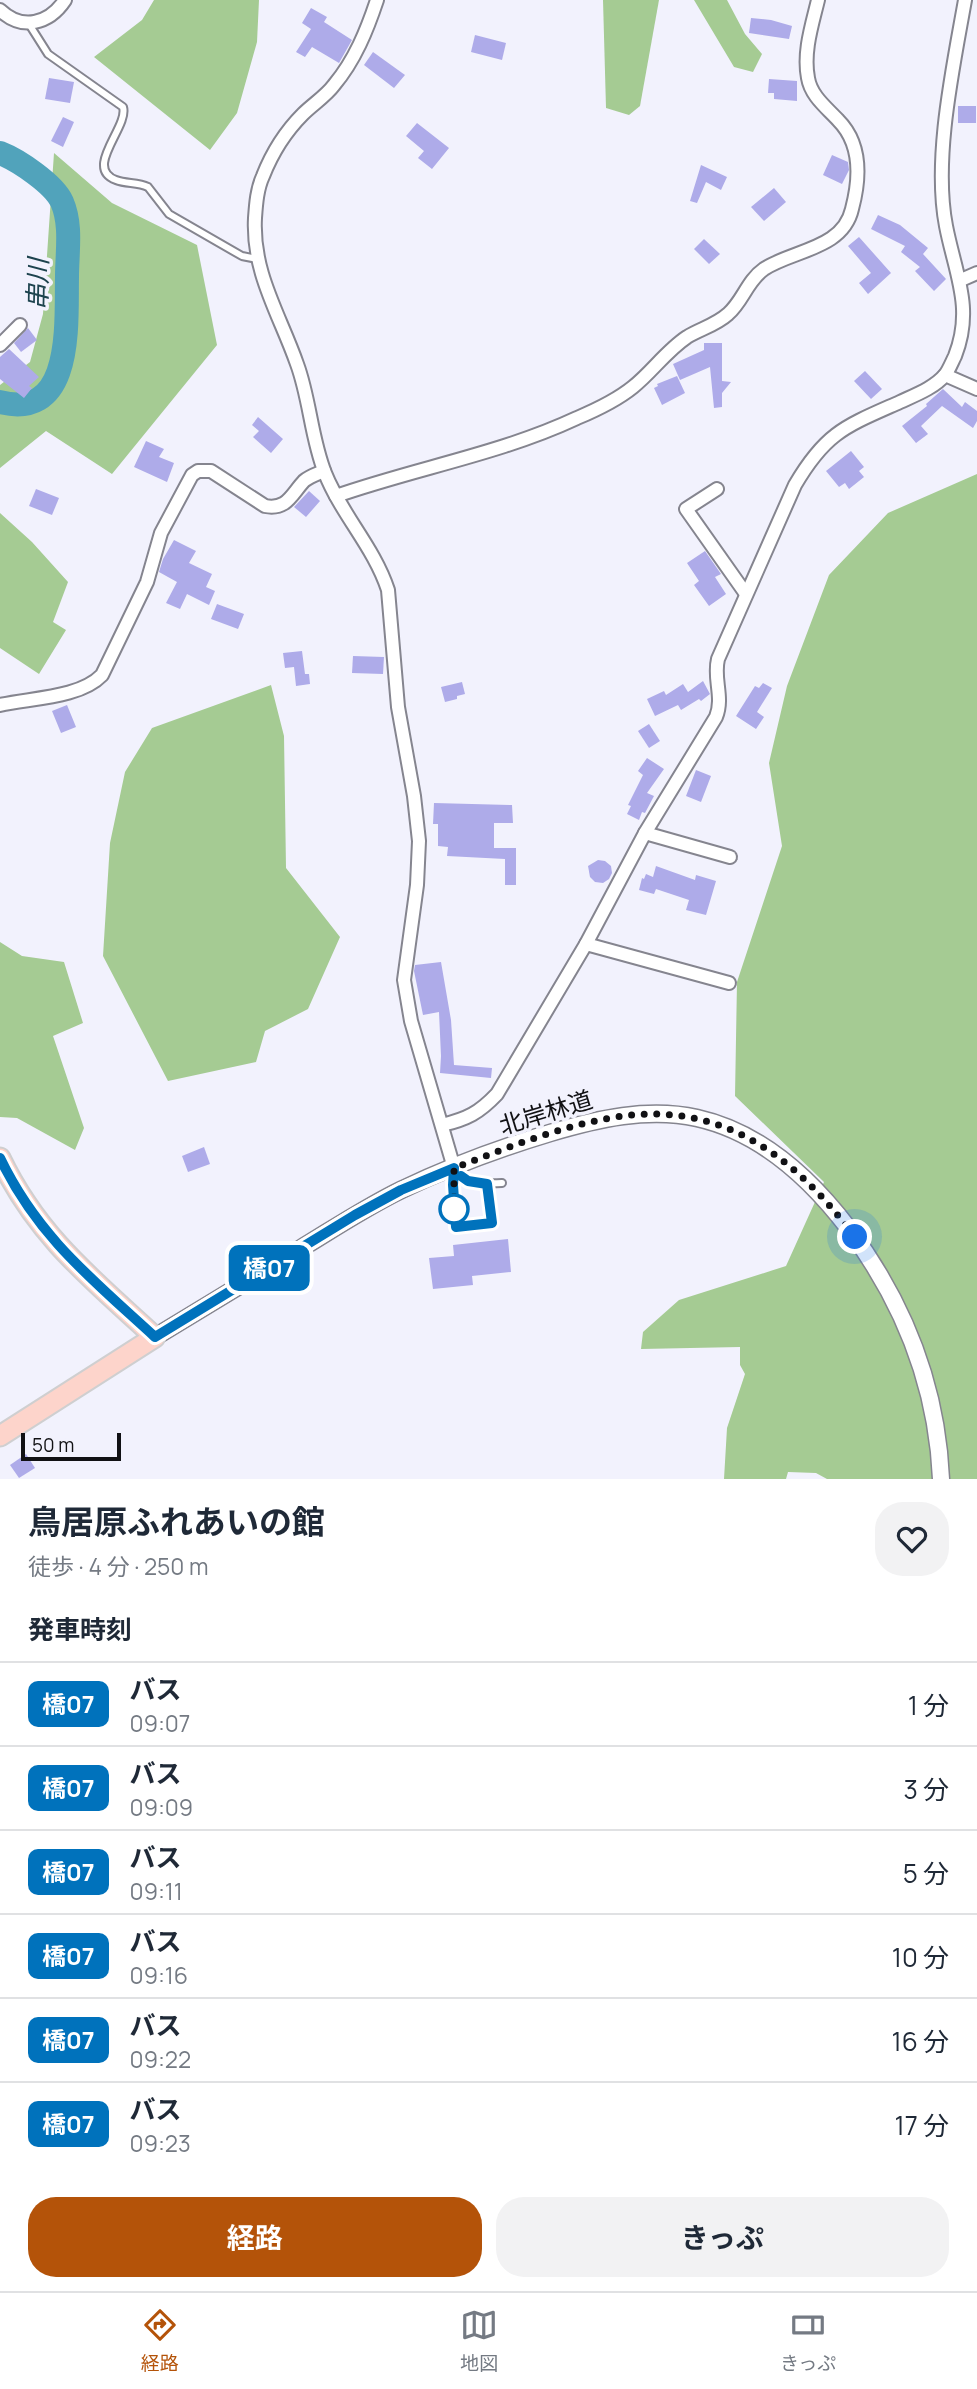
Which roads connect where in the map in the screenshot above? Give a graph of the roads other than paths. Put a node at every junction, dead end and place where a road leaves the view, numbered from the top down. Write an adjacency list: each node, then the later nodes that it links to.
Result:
1 (65, 0): 6 (street)
2 (377, 0): 7 (street)
3 (818, 0): 16 (street)
4 (965, 0): 9 (street)
5 (0, 10): 6 (street)
6 (29, 24): 7 (lane)
7 (257, 259): 14 (street)
8 (977, 273): 9 (street)
9 (961, 280): 12 (street)
10 (20, 325): 11 (street)
11 (0, 345)
12 (945, 375): 13 (street); 17 (street)
13 (977, 388)
14 (324, 471): 16 (street); 18 (street)
15 (717, 489): 17 (street)
16 (336, 496): 23 (street)
17 (746, 594): 19 (street)
18 (0, 705)
19 (645, 833): 20 (street); 21 (street)
20 (730, 857)
21 (586, 944): 22 (street); 23 (street)
22 (729, 983)
23 (442, 1125): 25 (street)
24 (0, 1158): 28 (main road)
25 (454, 1168): 27 (lane); 27 (lane); 28 (street, 北岸林道); 30 (street, 北岸林道)
26 (502, 1182): 27 (lane)
27 (487, 1184)
28 (155, 1337): 29 (main road)
29 (0, 1436)
30 (941, 1479)

